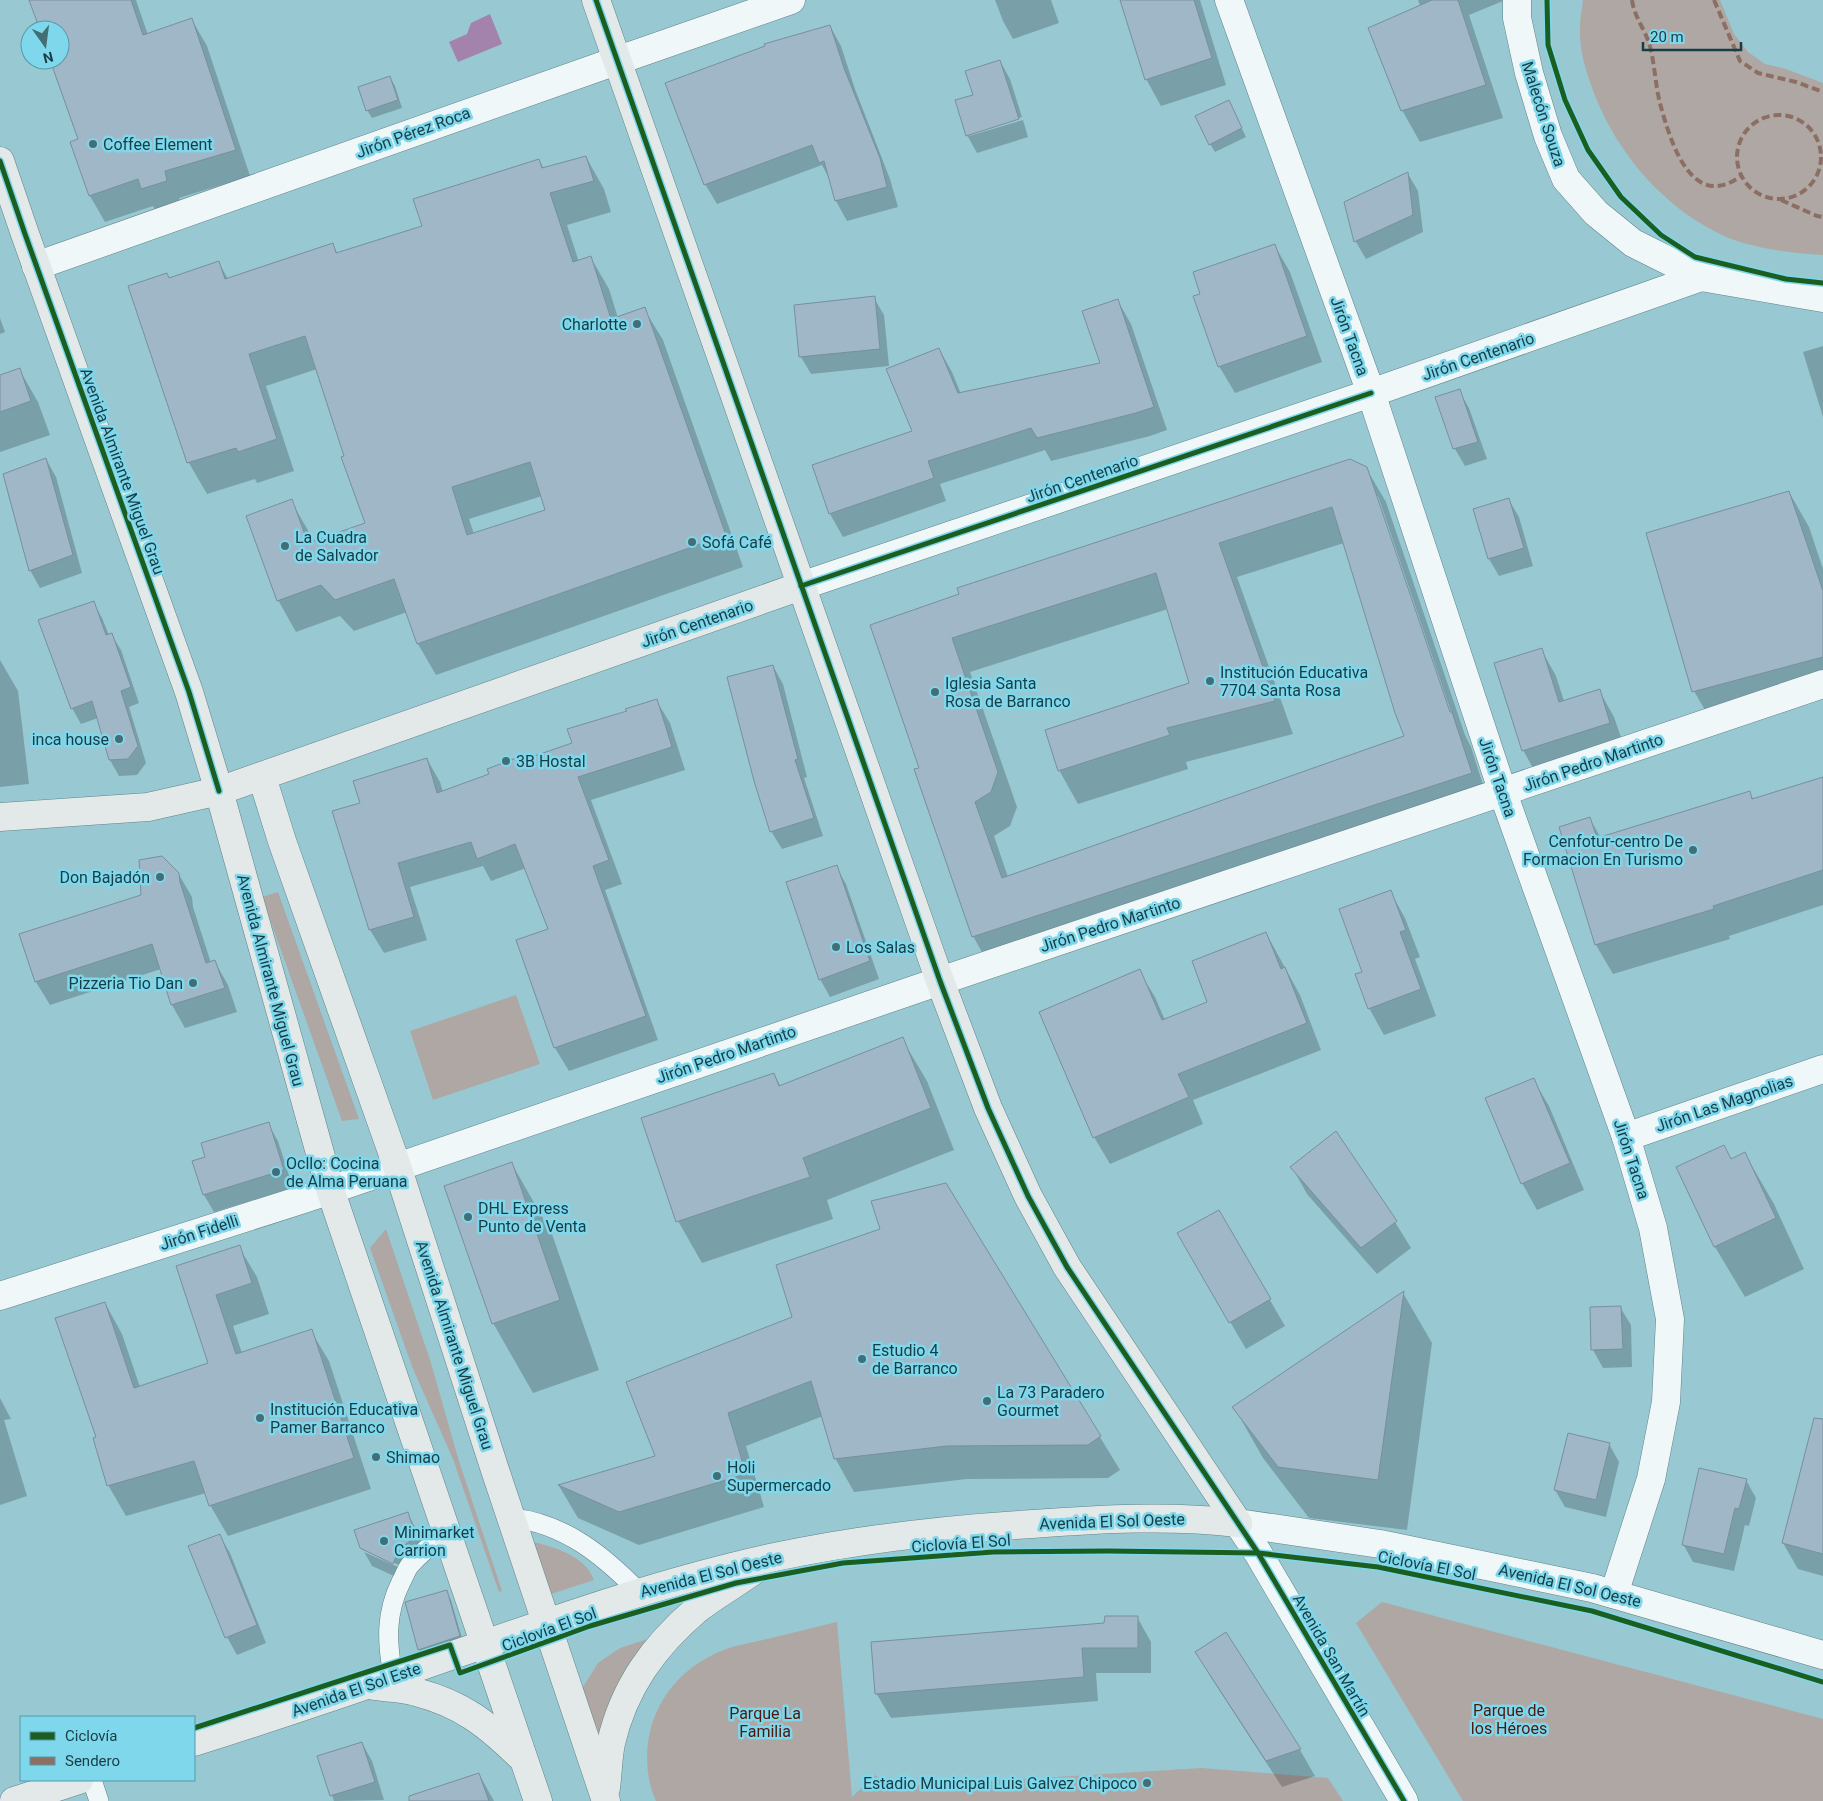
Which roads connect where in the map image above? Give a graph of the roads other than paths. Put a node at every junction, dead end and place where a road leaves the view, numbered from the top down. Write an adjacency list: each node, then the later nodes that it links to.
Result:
1 (596, 0): 5 (main road)
2 (791, 0): 5 (street, Jirón Pérez Roca)
3 (1229, 0): 10 (street, Jirón Tacna)
4 (1518, 0): 8 (street, Malecón Souza)
5 (616, 60): 7 (street, Jirón Pérez Roca); 11 (main road)
6 (0, 161): 7 (main road, Avenida Almirante Miguel Grau)
7 (36, 266): 14 (main road, Avenida Almirante Miguel Grau)
8 (1701, 277): 9 (street); 10 (street, Jirón Centenario)
9 (1823, 298)
10 (1371, 393): 11 (street, Jirón Centenario); 15 (street, Jirón Tacna)
11 (801, 586): 13 (main road, Jirón Centenario); 17 (main road)
12 (1823, 684): 15 (street, Jirón Pedro Martinto)
13 (262, 777): 14 (main road, Jirón Centenario); 20 (main road, Avenida Almirante Miguel Grau)
14 (219, 791): 16 (main road, Jirón Centenario); 21 (main road, Avenida Almirante Miguel Grau)
15 (1503, 793): 17 (street, Jirón Pedro Martinto); 19 (street, Jirón Tacna)
16 (0, 817)
17 (940, 981): 20 (street, Jirón Pedro Martinto); 24 (main road)
18 (1823, 1069): 19 (street, Jirón Las Magnolias)
19 (1626, 1136): 28 (street, Jirón Tacna)
20 (397, 1166): 21 (street, Jirón Fidelli); 23 (main road, Avenida Almirante Miguel Grau)
21 (330, 1189): 22 (street, Jirón Fidelli); 25 (main road, Avenida Almirante Miguel Grau)
22 (0, 1296)
23 (512, 1518): 27 (lane); 29 (main road, Avenida Almirante Miguel Grau)
24 (1238, 1523): 26 (main road, Avenida El Sol Oeste); 28 (street, Avenida El Sol Oeste); 42 (street, Avenida San Martín)
25 (447, 1532): 30 (main road, Avenida Almirante Miguel Grau); 32 (lane)
26 (772, 1557): 27 (main road, Avenida El Sol Oeste); 38 (main road)
27 (639, 1592): 29 (main road, Avenida El Sol Oeste)
28 (1614, 1594): 31 (street, Avenida El Sol Oeste)
29 (546, 1623): 30 (main road, Avenida El Sol Este); 38 (main road, Avenida Almirante Miguel Grau)
30 (486, 1644): 32 (main road, Avenida El Sol Este); 35 (main road, Avenida Almirante Miguel Grau)
31 (1823, 1655)
32 (393, 1676): 33 (main road, Avenida El Sol Este)
33 (367, 1685): 34 (main road, Avenida El Sol Este); 35 (main road)
34 (195, 1742)
35 (524, 1760): 41 (main road, Avenida Almirante Miguel Grau)
36 (76, 1781): 39 (main road)
37 (92, 1781): 40 (lane)
38 (606, 1799)
39 (14, 1801)
40 (99, 1801)
41 (538, 1801)
42 (1404, 1801)

